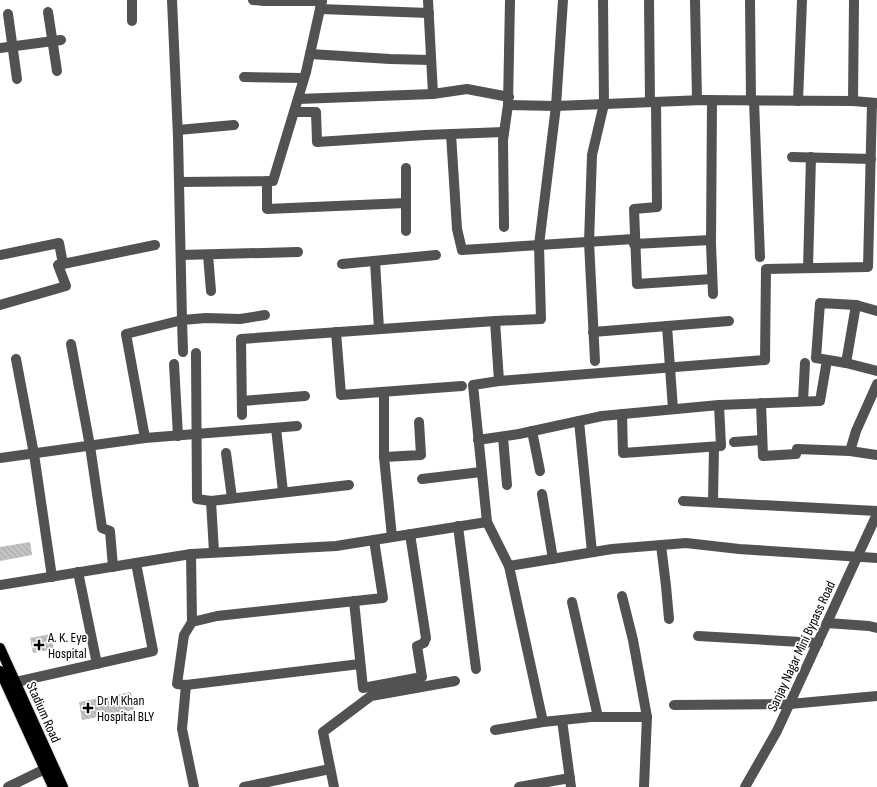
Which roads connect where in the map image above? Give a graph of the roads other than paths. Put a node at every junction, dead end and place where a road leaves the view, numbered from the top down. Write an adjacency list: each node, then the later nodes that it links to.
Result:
1 (132, 0): 17 (street)
2 (172, 0): 41 (street)
3 (253, 0): 13 (street)
4 (428, 0): 15 (street)
5 (510, 0): 32 (street)
6 (563, 0): 38 (street)
7 (602, 0): 37 (street)
8 (649, 0): 35 (street)
9 (695, 0): 29 (street)
10 (750, 0): 31 (street)
11 (802, 0): 33 (street)
12 (854, 0): 34 (street)
13 (321, 3): 15 (street); 21 (street)
14 (48, 12): 18 (street)
15 (428, 13): 22 (street)
16 (8, 14): 19 (street)
17 (132, 21)
18 (57, 41): 19 (street); 23 (street)
19 (13, 46): 20 (street); 25 (street)
20 (0, 48)
21 (310, 54): 22 (street); 26 (street)
22 (430, 60): 27 (street)
23 (56, 71)
24 (244, 77): 26 (street)
25 (17, 78)
26 (304, 78): 28 (street)
27 (433, 94): 28 (street); 32 (street)
28 (298, 99): 39 (street)
29 (697, 100): 30 (street); 35 (street)
30 (712, 100): 31 (street); 53 (street)
31 (753, 100): 33 (street); 63 (street)
32 (509, 101): 38 (street); 42 (street)
33 (798, 101): 34 (street)
34 (853, 101): 36 (street)
35 (653, 102): 37 (street); 55 (street)
36 (875, 103): 46 (street)
37 (604, 104): 38 (street); 54 (street)
38 (556, 106): 57 (street)
39 (294, 112): 43 (street); 48 (street)
40 (234, 125): 41 (street)
41 (178, 130): 49 (street)
42 (504, 132): 43 (street); 51 (street)
43 (451, 134): 57 (street)
44 (792, 157): 45 (street)
45 (811, 158): 46 (street); 67 (street)
46 (871, 159): 67 (street)
47 (406, 168): 50 (street)
48 (267, 181): 49 (street); 50 (street)
49 (179, 182): 61 (street)
50 (406, 203): 52 (street)
51 (504, 227)
52 (406, 231)
53 (711, 240): 55 (street); 68 (street)
54 (589, 242): 55 (street); 57 (street); 81 (street)
55 (634, 242): 68 (street)
56 (155, 245): 65 (street)
57 (539, 245): 76 (street)
58 (298, 252): 59 (street)
59 (208, 254): 61 (street); 69 (street)
60 (0, 255): 65 (street)
61 (181, 255): 75 (street)
62 (436, 255): 64 (street)
63 (760, 257)
64 (375, 261): 66 (street); 79 (street)
65 (63, 264): 71 (street)
66 (342, 264)
67 (808, 268): 91 (street)
68 (712, 279): 70 (street)
69 (211, 291)
70 (713, 294)
71 (0, 305)
72 (856, 305): 73 (street); 86 (street); 88 (street)
73 (877, 311)
74 (265, 315): 75 (street)
75 (182, 320): 83 (street); 113 (street)
76 (495, 321): 79 (street); 93 (street)
77 (729, 321): 78 (street)
78 (667, 326): 81 (street); 91 (street)
79 (379, 329): 80 (street)
80 (336, 332): 96 (street); 98 (street)
81 (593, 332): 87 (street)
82 (71, 344): 117 (street)
83 (183, 352)
84 (196, 353): 110 (street)
85 (16, 359): 121 (street)
86 (827, 360): 88 (street); 99 (street)
87 (595, 361)
88 (846, 363): 92 (street)
89 (174, 364): 111 (street)
90 (805, 364): 99 (street)
91 (670, 368): 93 (street); 102 (street)
92 (877, 372)
93 (500, 381): 114 (street)
94 (877, 384): 119 (street)
95 (462, 386): 96 (street)
96 (384, 392): 123 (street)
97 (305, 396): 98 (street)
98 (242, 400): 104 (street)
99 (803, 401): 100 (street)
100 (761, 403): 101 (street); 115 (street)
101 (719, 405): 102 (street); 118 (street)
102 (673, 409): 103 (street)
103 (622, 414): 105 (street); 118 (street)
104 (242, 415)
105 (579, 421): 109 (street); 145 (street)
106 (419, 422): 123 (street)
107 (297, 426): 108 (street)
108 (276, 428): 110 (street); 130 (street)
109 (532, 431): 112 (street); 125 (street)
110 (196, 434): 111 (street); 133 (street)
111 (178, 436): 113 (street)
112 (502, 437): 114 (street); 129 (street)
113 (145, 438): 117 (street)
114 (478, 440): 126 (street)
115 (762, 440): 116 (street); 119 (street)
116 (734, 442)
117 (90, 446): 121 (street); 152 (street)
118 (714, 447): 135 (street)
119 (850, 451): 122 (street)
120 (226, 453): 132 (street)
121 (34, 454): 124 (street); 154 (street)
122 (877, 455)
123 (384, 457): 141 (street)
124 (0, 458)
125 (540, 471)
126 (481, 472): 127 (street); 138 (street)
127 (422, 479)
128 (349, 485): 130 (street)
129 (507, 485)
130 (283, 492): 132 (street)
131 (542, 494): 149 (street)
132 (232, 498): 133 (street)
133 (211, 501): 144 (street)
134 (683, 501): 135 (street)
135 (713, 501): 136 (street)
136 (877, 510)
137 (877, 514): 147 (street, Sanjay Nagar Mini Bypass Road)
138 (487, 522): 139 (street); 151 (street)
139 (458, 526): 140 (street); 168 (street)
140 (410, 534): 141 (street); 167 (street)
141 (392, 537): 142 (street)
142 (374, 540): 144 (street); 157 (street)
143 (660, 545): 145 (street); 147 (street); 159 (street)
144 (214, 552): 146 (street)
145 (592, 552): 149 (street)
146 (190, 554): 150 (street); 160 (street)
147 (857, 558): 148 (street); 161 (street, Sanjay Nagar Mini Bypass Road)
148 (877, 558)
149 (553, 559): 151 (street)
150 (136, 563): 152 (street); 166 (street)
151 (509, 566): 179 (street)
152 (112, 567): 153 (street)
153 (78, 572): 154 (street); 166 (street)
154 (52, 577): 155 (street)
155 (0, 585)
156 (622, 596): 177 (street)
157 (354, 601): 160 (street); 167 (street)
158 (572, 602): 176 (street)
159 (669, 619)
160 (192, 622): 172 (street)
161 (828, 623): 162 (street); 164 (street, Sanjay Nagar Mini Bypass Road)
162 (877, 628)
163 (698, 636): 164 (street)
164 (818, 643): 174 (street, Sanjay Nagar Mini Bypass Road)
165 (0, 648): 171 (main road, Stadium Road)
166 (97, 664): 171 (street)
167 (360, 664): 172 (street)
168 (476, 669)
169 (0, 671): 181 (main road, Stadium Road)
170 (455, 681): 182 (street)
171 (16, 682): 186 (main road, Stadium Road)
172 (186, 685): 187 (street)
173 (877, 696): 174 (street)
174 (790, 704): 175 (street); 192 (street, Sanjay Nagar Mini Bypass Road)
175 (674, 705)
176 (598, 717): 177 (street); 178 (street)
177 (647, 717): 191 (street)
178 (562, 720): 179 (street); 183 (street)
179 (543, 722): 180 (street)
180 (495, 730)
181 (45, 769): 184 (street); 185 (main road, Stadium Road)
182 (330, 769): 188 (street); 189 (street)
183 (570, 783): 190 (street)
184 (8, 787)
185 (53, 787)
186 (63, 787)
187 (194, 787)
188 (244, 787)
189 (334, 787)
190 (519, 787)
191 (644, 787)
192 (745, 787)

